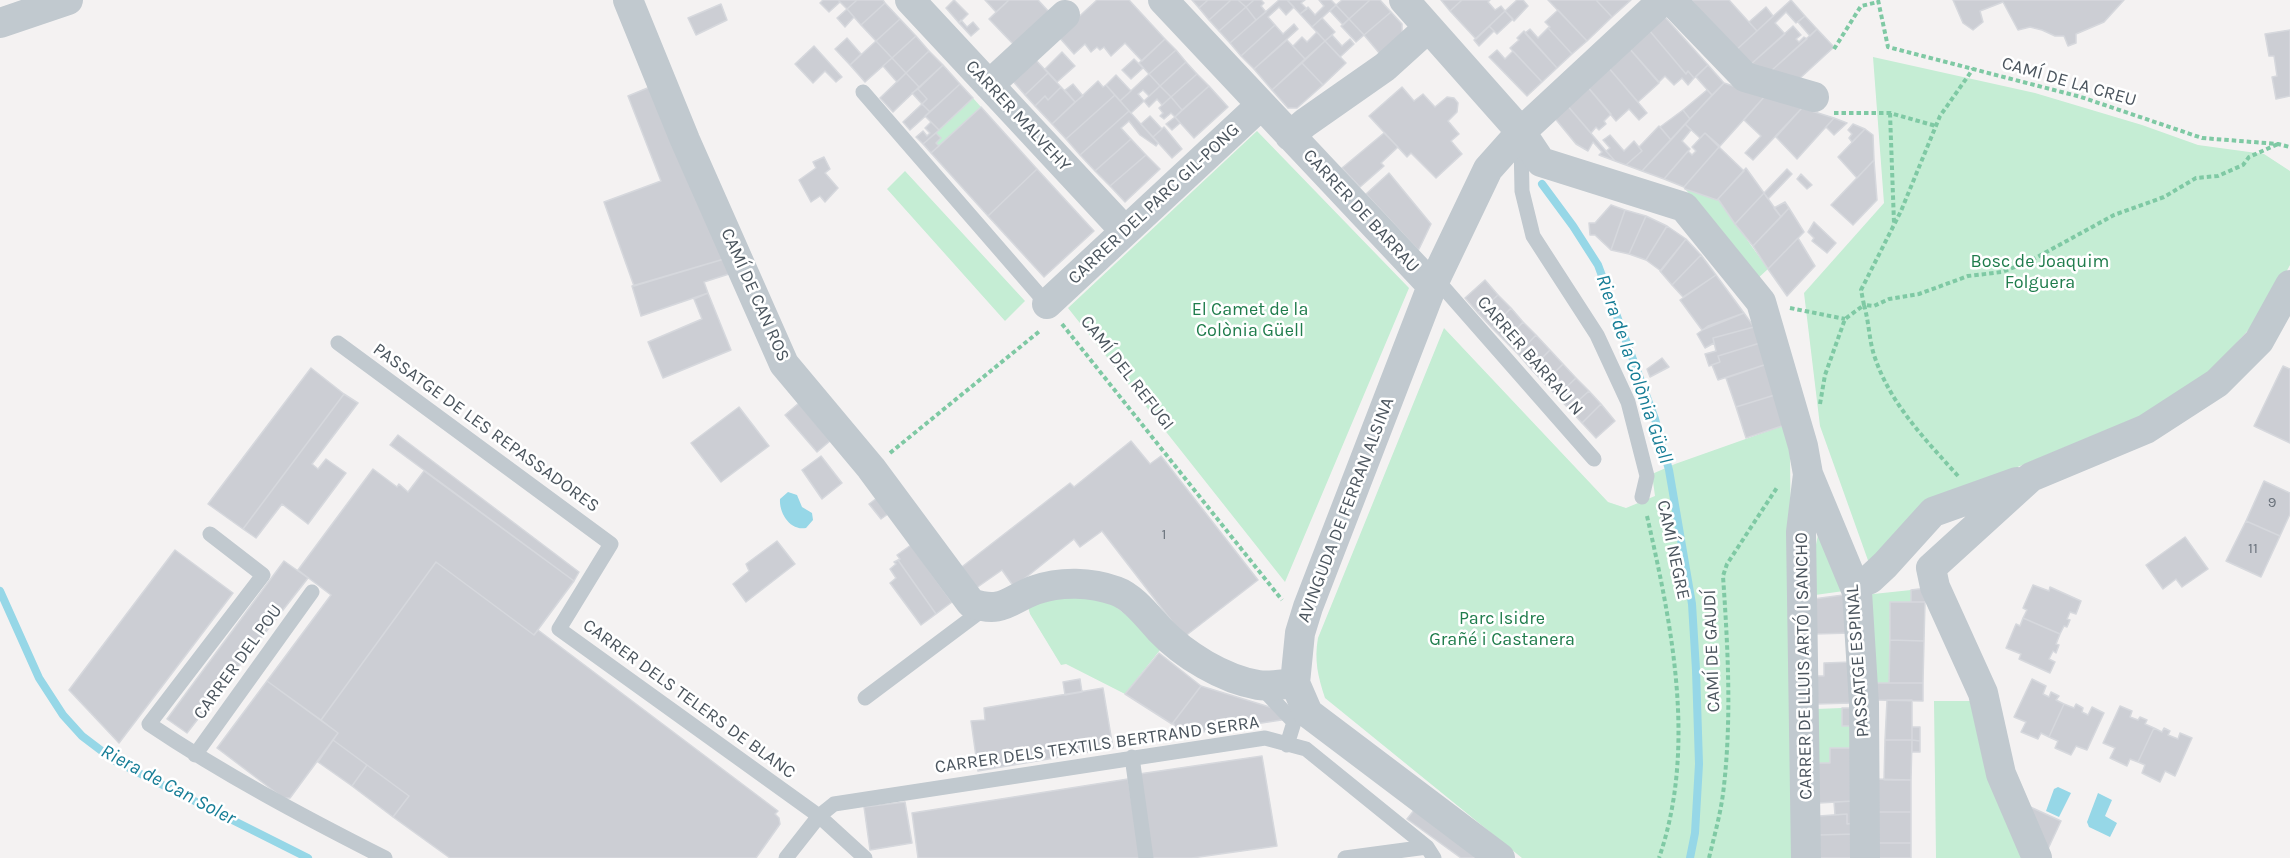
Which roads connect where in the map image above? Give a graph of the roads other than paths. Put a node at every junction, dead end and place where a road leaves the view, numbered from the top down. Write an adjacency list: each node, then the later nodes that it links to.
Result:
1 (68, 0): 9 (street)
2 (628, 0): 30 (street, CAMÍ DE CAN ROS)
3 (1163, 0): 13 (street, CARRER DE BARRAU)
4 (1404, 0): 10 (street)
5 (1663, 0): 15 (street, AVINGUDA DE FERRAN ALSINA)
6 (1671, 0): 14 (street)
7 (924, 5): 11 (street, CARRER MALVEHY)
8 (1065, 15): 11 (street)
9 (0, 23)
10 (1428, 28): 15 (street); 16 (street, CARRER DE BARRAU)
11 (989, 84): 17 (street, CARRER MALVEHY)
12 (863, 92): 20 (lane)
13 (1261, 105): 16 (street, CARRER DE BARRAU); 17 (street, CARRER DEL PARC GIL-PONG)
14 (1819, 105)
15 (1521, 132): 18 (street, AVINGUDA DE FERRAN ALSINA); 23 (street); 25 (lane, CAMÍ NEGRE)
16 (1290, 136): 18 (street, CARRER DE BARRAU)
17 (1125, 231): 20 (street, CARRER DEL PARC GIL-PONG)
18 (1434, 282): 22 (lane, CARRER BARRAU N); 31 (street, AVINGUDA DE FERRAN ALSINA)
19 (2290, 285): 24 (street)
20 (1052, 311)
21 (338, 343): 27 (lane, PASSATGE DE LES REPASSADORES)
22 (1594, 459)
23 (1795, 476): 28 (street, PASSATGE ESPINAL); 45 (street, CARRER DE LLUIS ARTÓ I SANCHO)
24 (2031, 477): 28 (street); 47 (street)
25 (1642, 497)
26 (210, 534): 35 (lane)
27 (611, 544): 37 (lane, CARRER DELS TELERS DE BLANC)
28 (1856, 584): 46 (street, PASSATGE ESPINAL)
29 (312, 592): 35 (lane, CARRER DEL POU)
30 (985, 608): 32 (street); 33 (lane)
31 (1295, 683): 32 (street); 44 (street, AVINGUDA DE FERRAN ALSINA)
32 (1260, 686): 34 (lane)
33 (866, 698)
34 (1287, 745): 36 (lane, CARRER DELS TEXTILS BERTRAND SERRA); 38 (lane, CARRER DELS TEXTILS BERTRAND SERRA)
35 (195, 755): 39 (lane)
36 (1132, 757): 37 (lane, CARRER DELS TEXTILS BERTRAND SERRA); 42 (lane)
37 (819, 816): 40 (lane, CARRER DELS TEXTILS BERTRAND SERRA); 41 (lane)
38 (1430, 852): 43 (lane)
39 (385, 858)
40 (786, 858)
41 (865, 858)
42 (1146, 858)
43 (1345, 858)
44 (1500, 858)
45 (1806, 858)
46 (1865, 858)
47 (2037, 858)

